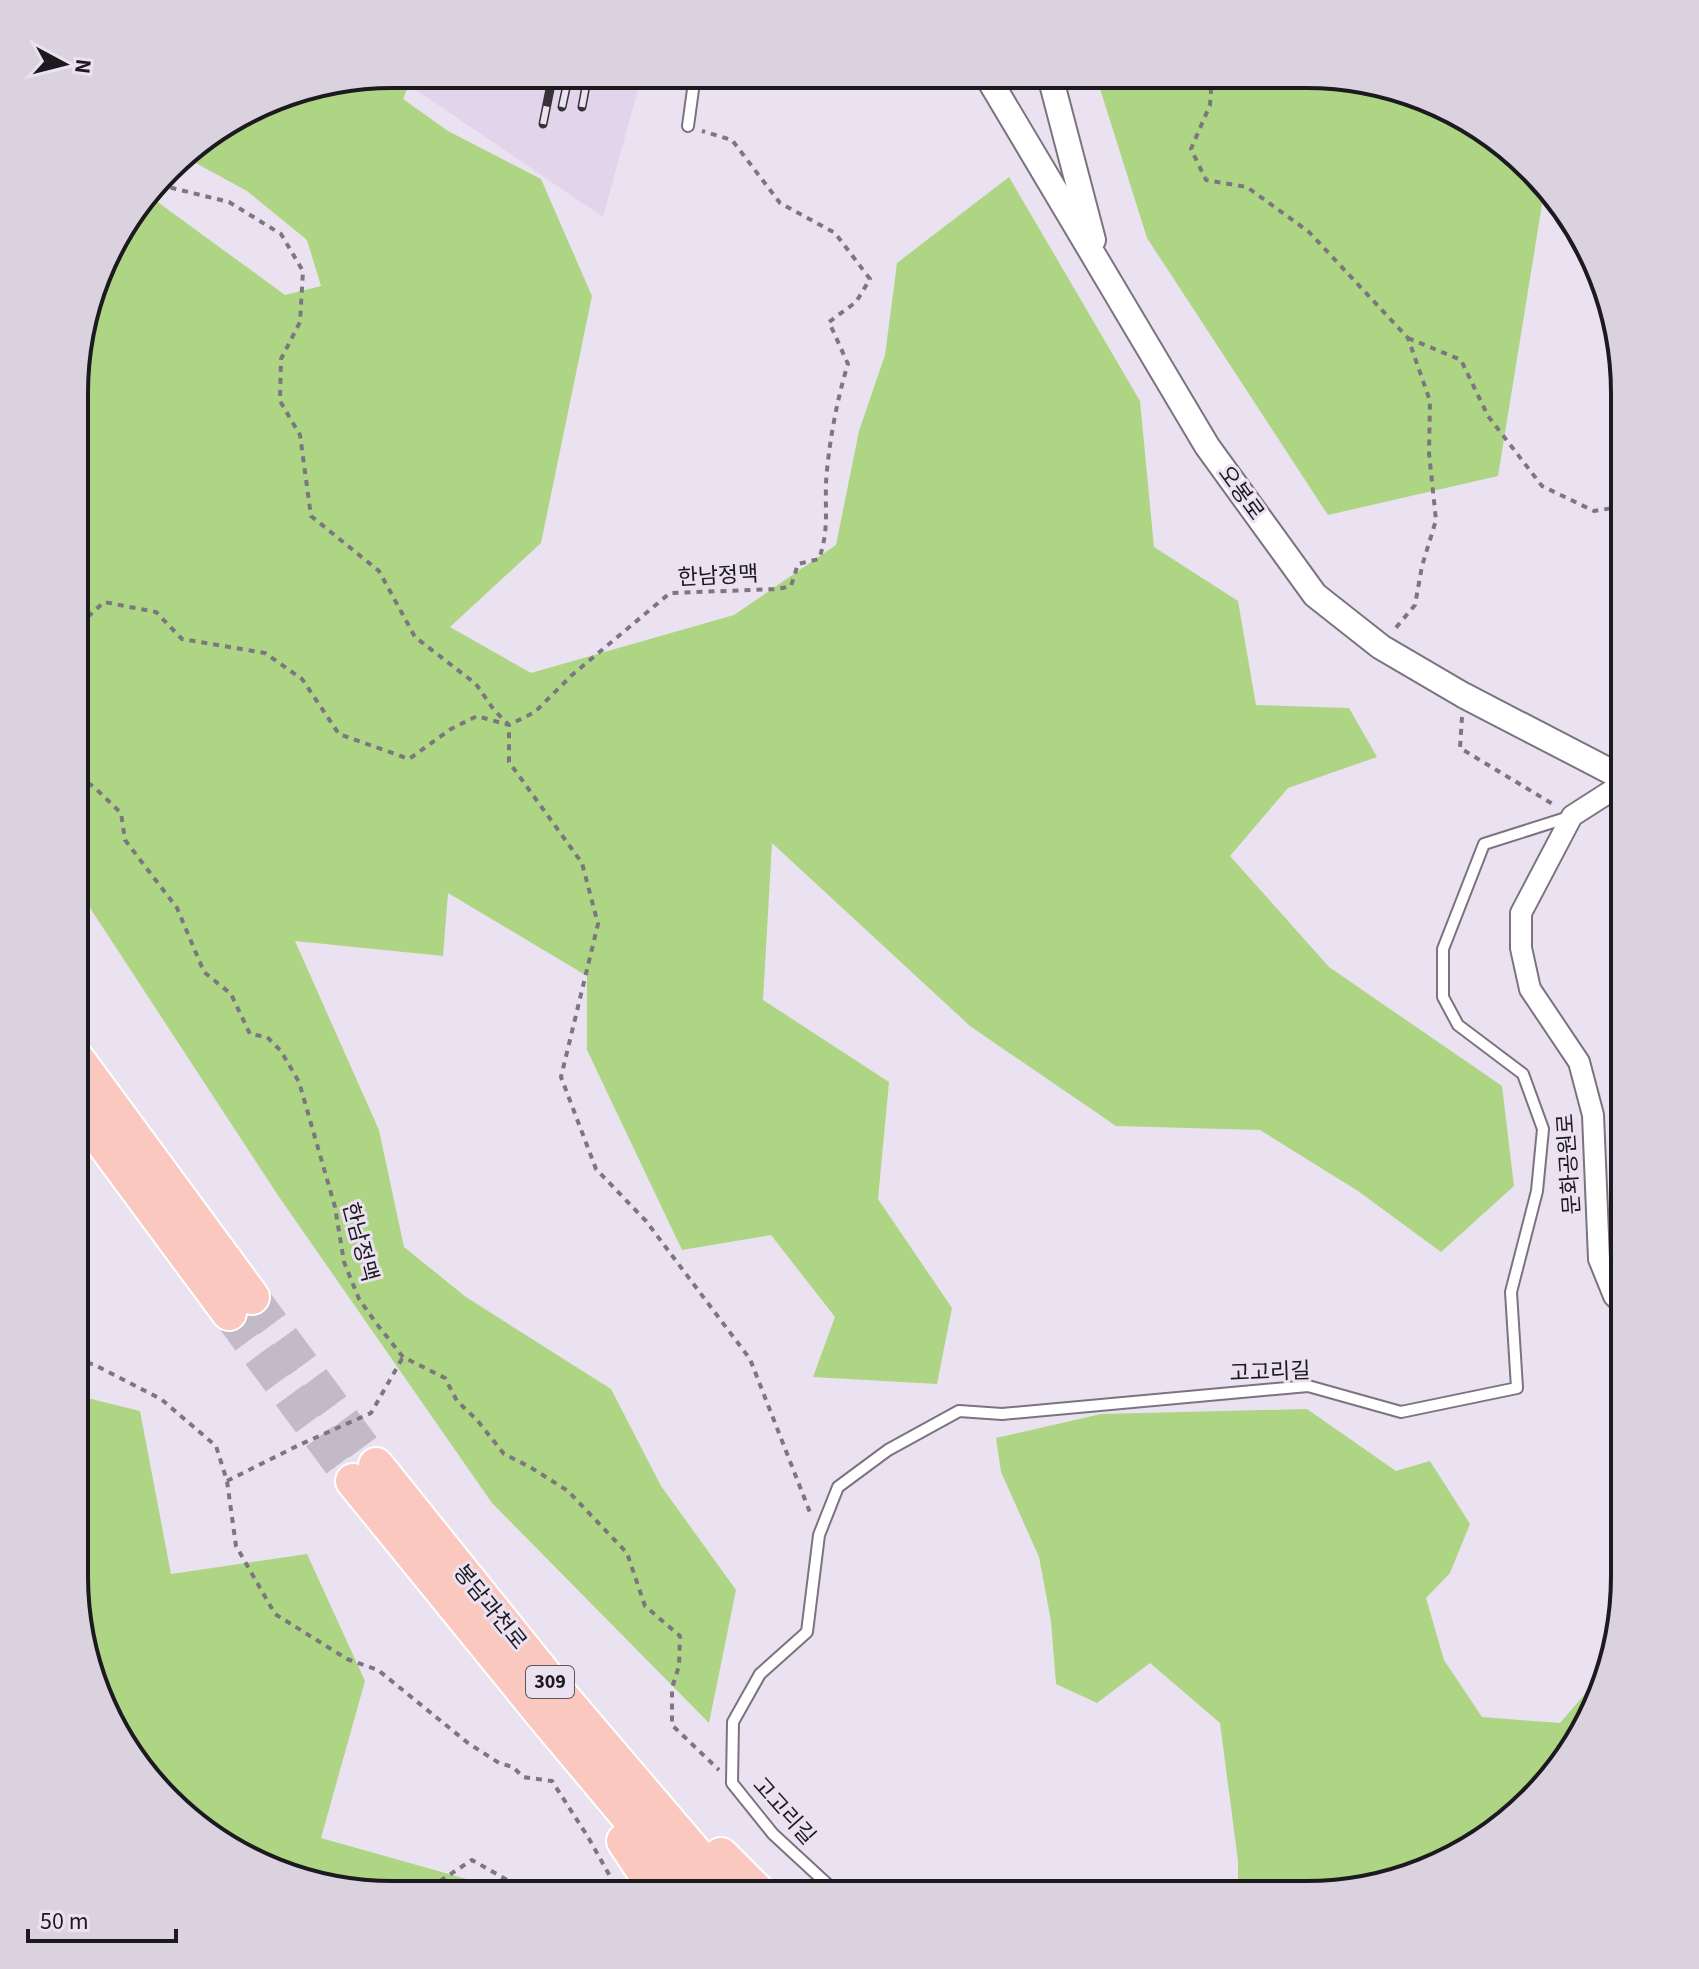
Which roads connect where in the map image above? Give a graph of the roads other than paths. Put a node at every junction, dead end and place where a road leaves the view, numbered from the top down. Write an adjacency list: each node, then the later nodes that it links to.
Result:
1 (693, 88): 4 (lane)
2 (994, 88): 5 (street, 오봉로)
3 (1053, 88): 5 (street)
4 (688, 126)
5 (1101, 269): 6 (street, 오봉로)
6 (1611, 773)
7 (1611, 790): 8 (street, 문화공원로)
8 (1572, 816): 11 (street, 문화공원로); 18 (lane, 고고리길)
9 (88, 1076): 10 (highway)
10 (88, 1121)
11 (1611, 1289)
12 (365, 1473): 13 (highway, 봉담과천로 / 309)
13 (553, 1707): 14 (highway); 15 (highway, 봉담과천로 / 309); 16 (highway, 봉담과천로 / 309); 17 (highway)
14 (652, 1881)
15 (683, 1881)
16 (718, 1881)
17 (746, 1881)
18 (824, 1881)

